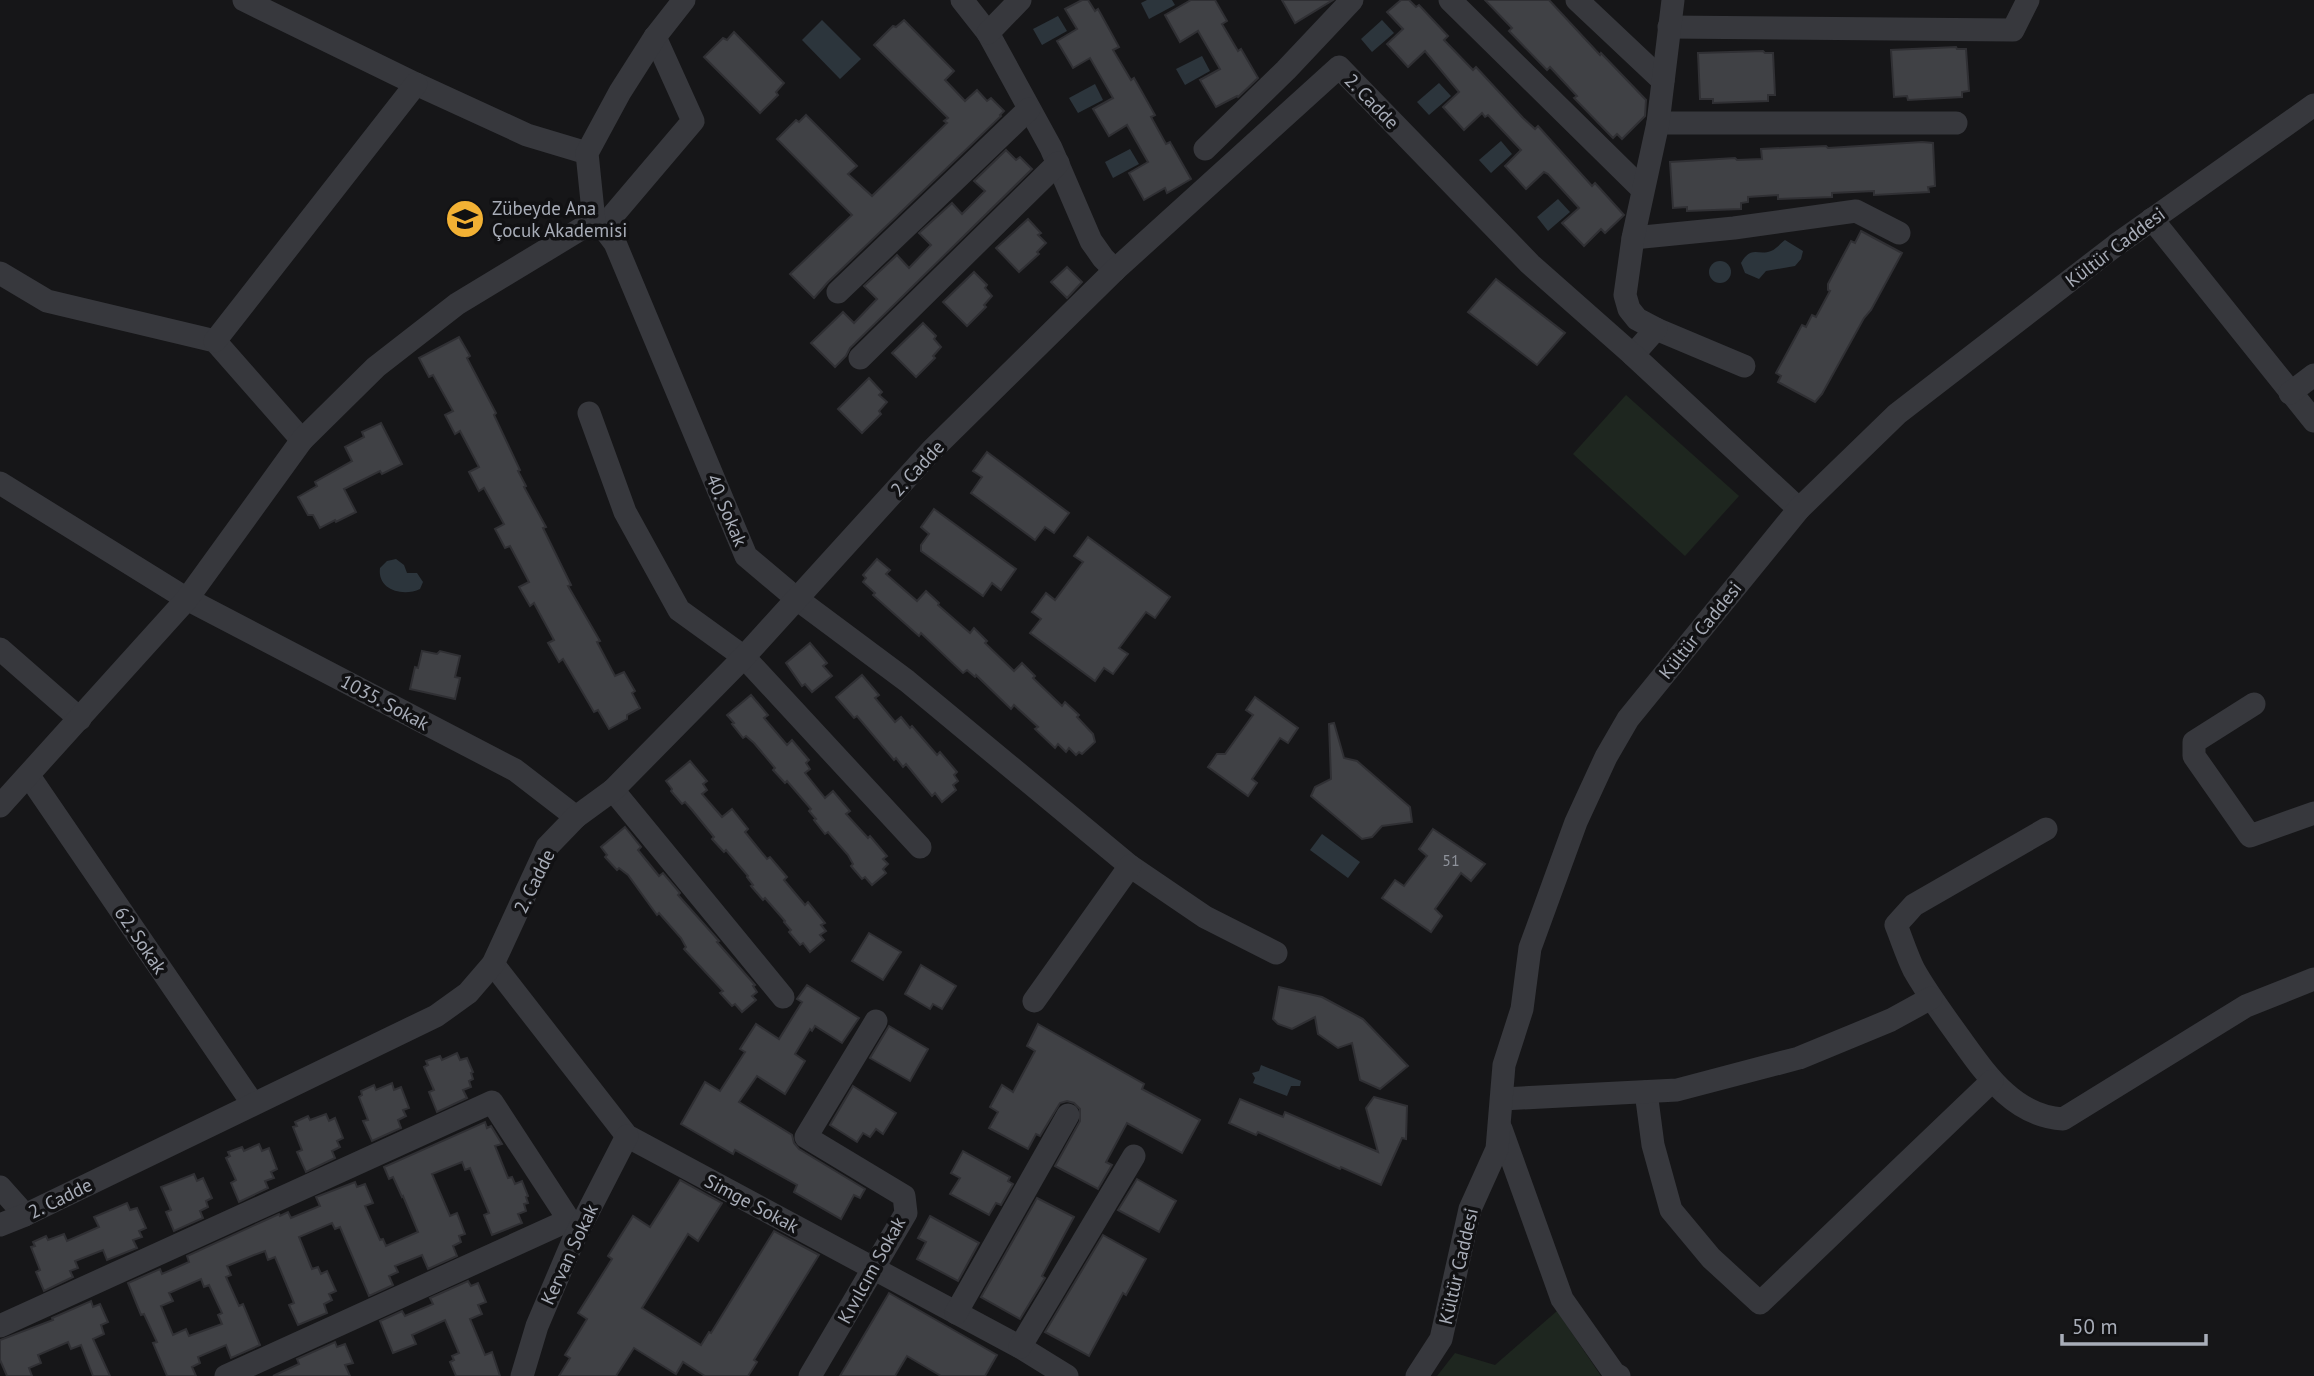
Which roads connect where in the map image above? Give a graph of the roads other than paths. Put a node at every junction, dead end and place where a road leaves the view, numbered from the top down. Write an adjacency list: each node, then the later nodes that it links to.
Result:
1 (244, 0): 14 (street)
2 (684, 0): 12 (street)
3 (962, 0): 11 (street)
4 (1020, 0): 11 (street)
5 (1352, 0): 19 (street)
6 (1450, 0): 22 (street)
7 (1577, 0): 13 (street)
8 (1673, 0): 10 (street)
9 (2028, 0): 10 (street)
10 (1669, 27): 13 (street)
11 (988, 33): 16 (street)
12 (655, 37): 20 (street); 24 (street)
13 (1663, 81): 17 (street)
14 (416, 84): 20 (street); 31 (street)
15 (2314, 105): 23 (street, Kültür Caddesi)
16 (1029, 109): 21 (street); 29 (street)
17 (1658, 123): 18 (street); 22 (street)
18 (1956, 123)
19 (1205, 149)
20 (587, 153): 24 (street)
21 (1058, 163): 27 (street); 33 (street)
22 (1642, 189): 26 (street)
23 (2152, 219): 36 (street); 41 (street, Kültür Caddesi)
24 (598, 224): 39 (street); 43 (street, 40. Sokak)
25 (1899, 233): 26 (street)
26 (1633, 238): 30 (street)
27 (1115, 270): 32 (street, 2. Cadde); 43 (street, 2. Cadde)
28 (0, 273): 31 (street)
29 (838, 292)
30 (1656, 330): 32 (street); 34 (street)
31 (215, 341): 39 (street)
32 (1633, 355): 41 (street, 2. Cadde)
33 (860, 358)
34 (1744, 366)
35 (2314, 375): 36 (street)
36 (2290, 393): 38 (street)
37 (589, 413): 45 (street)
38 (2314, 421)
39 (302, 440): 42 (street)
40 (0, 483): 42 (street, 1035. Sokak)
41 (1799, 509): 65 (street, Kültür Caddesi)
42 (187, 599): 47 (street); 52 (street, 1035. Sokak)
43 (797, 599): 45 (street, 2. Cadde); 55 (street, 40. Sokak)
44 (0, 649): 47 (street)
45 (744, 657): 49 (street, 2. Cadde); 54 (street)
46 (2254, 704): 51 (street)
47 (80, 719): 48 (street)
48 (29, 776): 50 (street); 66 (street, 62. Sokak)
49 (613, 790): 52 (street, 2. Cadde); 59 (street)
50 (0, 806)
51 (2314, 813)
52 (576, 817): 57 (street, 2. Cadde)
53 (2046, 829): 60 (street)
54 (920, 847)
55 (1130, 866): 56 (street, 40. Sokak); 61 (street)
56 (1276, 953)
57 (493, 964): 66 (street, 2. Cadde); 69 (street, Simge Sokak)
58 (2314, 979): 63 (street)
59 (783, 997)
60 (1931, 998): 63 (street); 64 (street)
61 (1034, 1001)
62 (876, 1021): 74 (street, Kıvılcım Sokak)
63 (1992, 1081): 64 (street)
64 (1646, 1092): 65 (street)
65 (1502, 1099): 68 (street, Kültür Caddesi)
66 (253, 1104): 72 (street, 2. Cadde)
67 (1068, 1115): 75 (street)
68 (1499, 1122): 82 (street, Kültür Caddesi); 83 (street)
69 (627, 1136): 74 (street, Simge Sokak); 79 (street, Kervan Sokak)
70 (1134, 1156): 77 (street)
71 (0, 1187): 72 (street)
72 (26, 1214): 73 (street, 2. Cadde)
73 (0, 1225)
74 (873, 1269): 75 (street, Simge Sokak); 80 (street, Kıvılcım Sokak)
75 (956, 1313): 77 (street, Simge Sokak)
76 (0, 1326): 78 (street)
77 (1020, 1347): 81 (street, Simge Sokak)
78 (226, 1376)
79 (522, 1376)
80 (810, 1376)
81 (1067, 1376)
82 (1417, 1376)
83 (1619, 1376)

